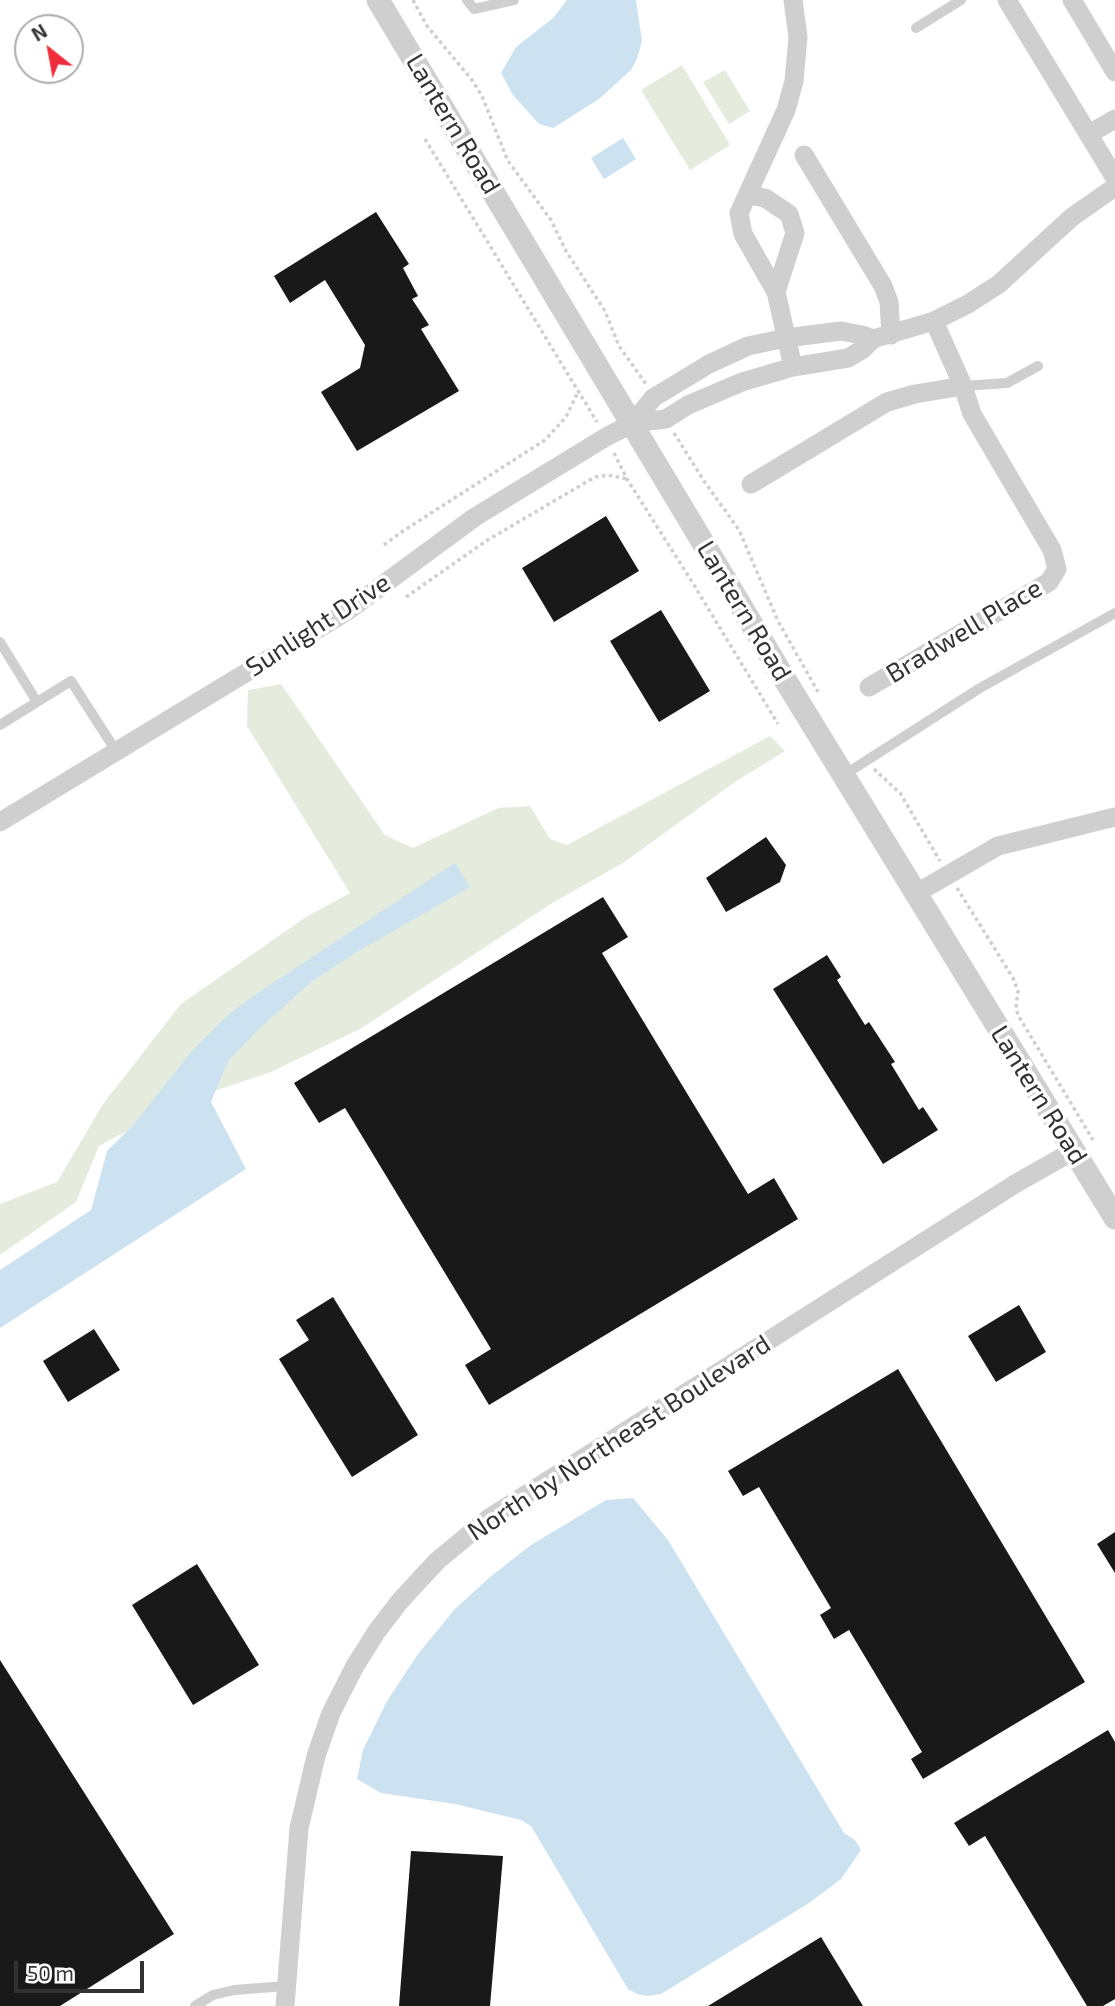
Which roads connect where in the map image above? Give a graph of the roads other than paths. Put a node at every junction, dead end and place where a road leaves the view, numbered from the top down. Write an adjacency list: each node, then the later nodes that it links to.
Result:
1 (378, 0): 23 (street, Lantern Road)
2 (467, 0): 3 (lane)
3 (514, 0)
4 (793, 0): 15 (street)
5 (961, 0): 8 (lane)
6 (1007, 0): 11 (street)
7 (1072, 0): 9 (street)
8 (916, 28)
9 (1115, 72)
10 (1115, 119): 11 (street)
11 (1089, 134): 13 (street)
12 (804, 155): 18 (street)
13 (1115, 178)
14 (1115, 187): 17 (street)
15 (748, 195): 16 (street); 16 (street)
16 (776, 292): 19 (street)
17 (934, 321): 18 (street); 22 (street, Bradwell Place)
18 (882, 337): 19 (street); 21 (street)
19 (786, 338): 21 (street); 23 (street)
20 (1038, 366): 22 (lane)
21 (793, 367): 23 (street)
22 (963, 386): 24 (street); 27 (street, Bradwell Place)
23 (633, 423): 30 (street, Sunlight Drive); 31 (street, Lantern Road)
24 (751, 484)
25 (1115, 613): 31 (lane)
26 (0, 642): 28 (lane)
27 (869, 687)
28 (37, 702): 29 (lane); 30 (lane)
29 (0, 725)
30 (116, 751): 33 (street, Sunlight Drive)
31 (843, 775): 34 (street, Lantern Road)
32 (1115, 817): 34 (street)
33 (0, 822)
34 (915, 894): 35 (street, Lantern Road)
35 (1084, 1148): 36 (street, Lantern Road); 37 (street, North by Northeast Boulevard)
36 (1115, 1218)
37 (286, 1986): 38 (lane); 39 (street, North by Northeast Boulevard)
38 (194, 2006)
39 (285, 2006)

